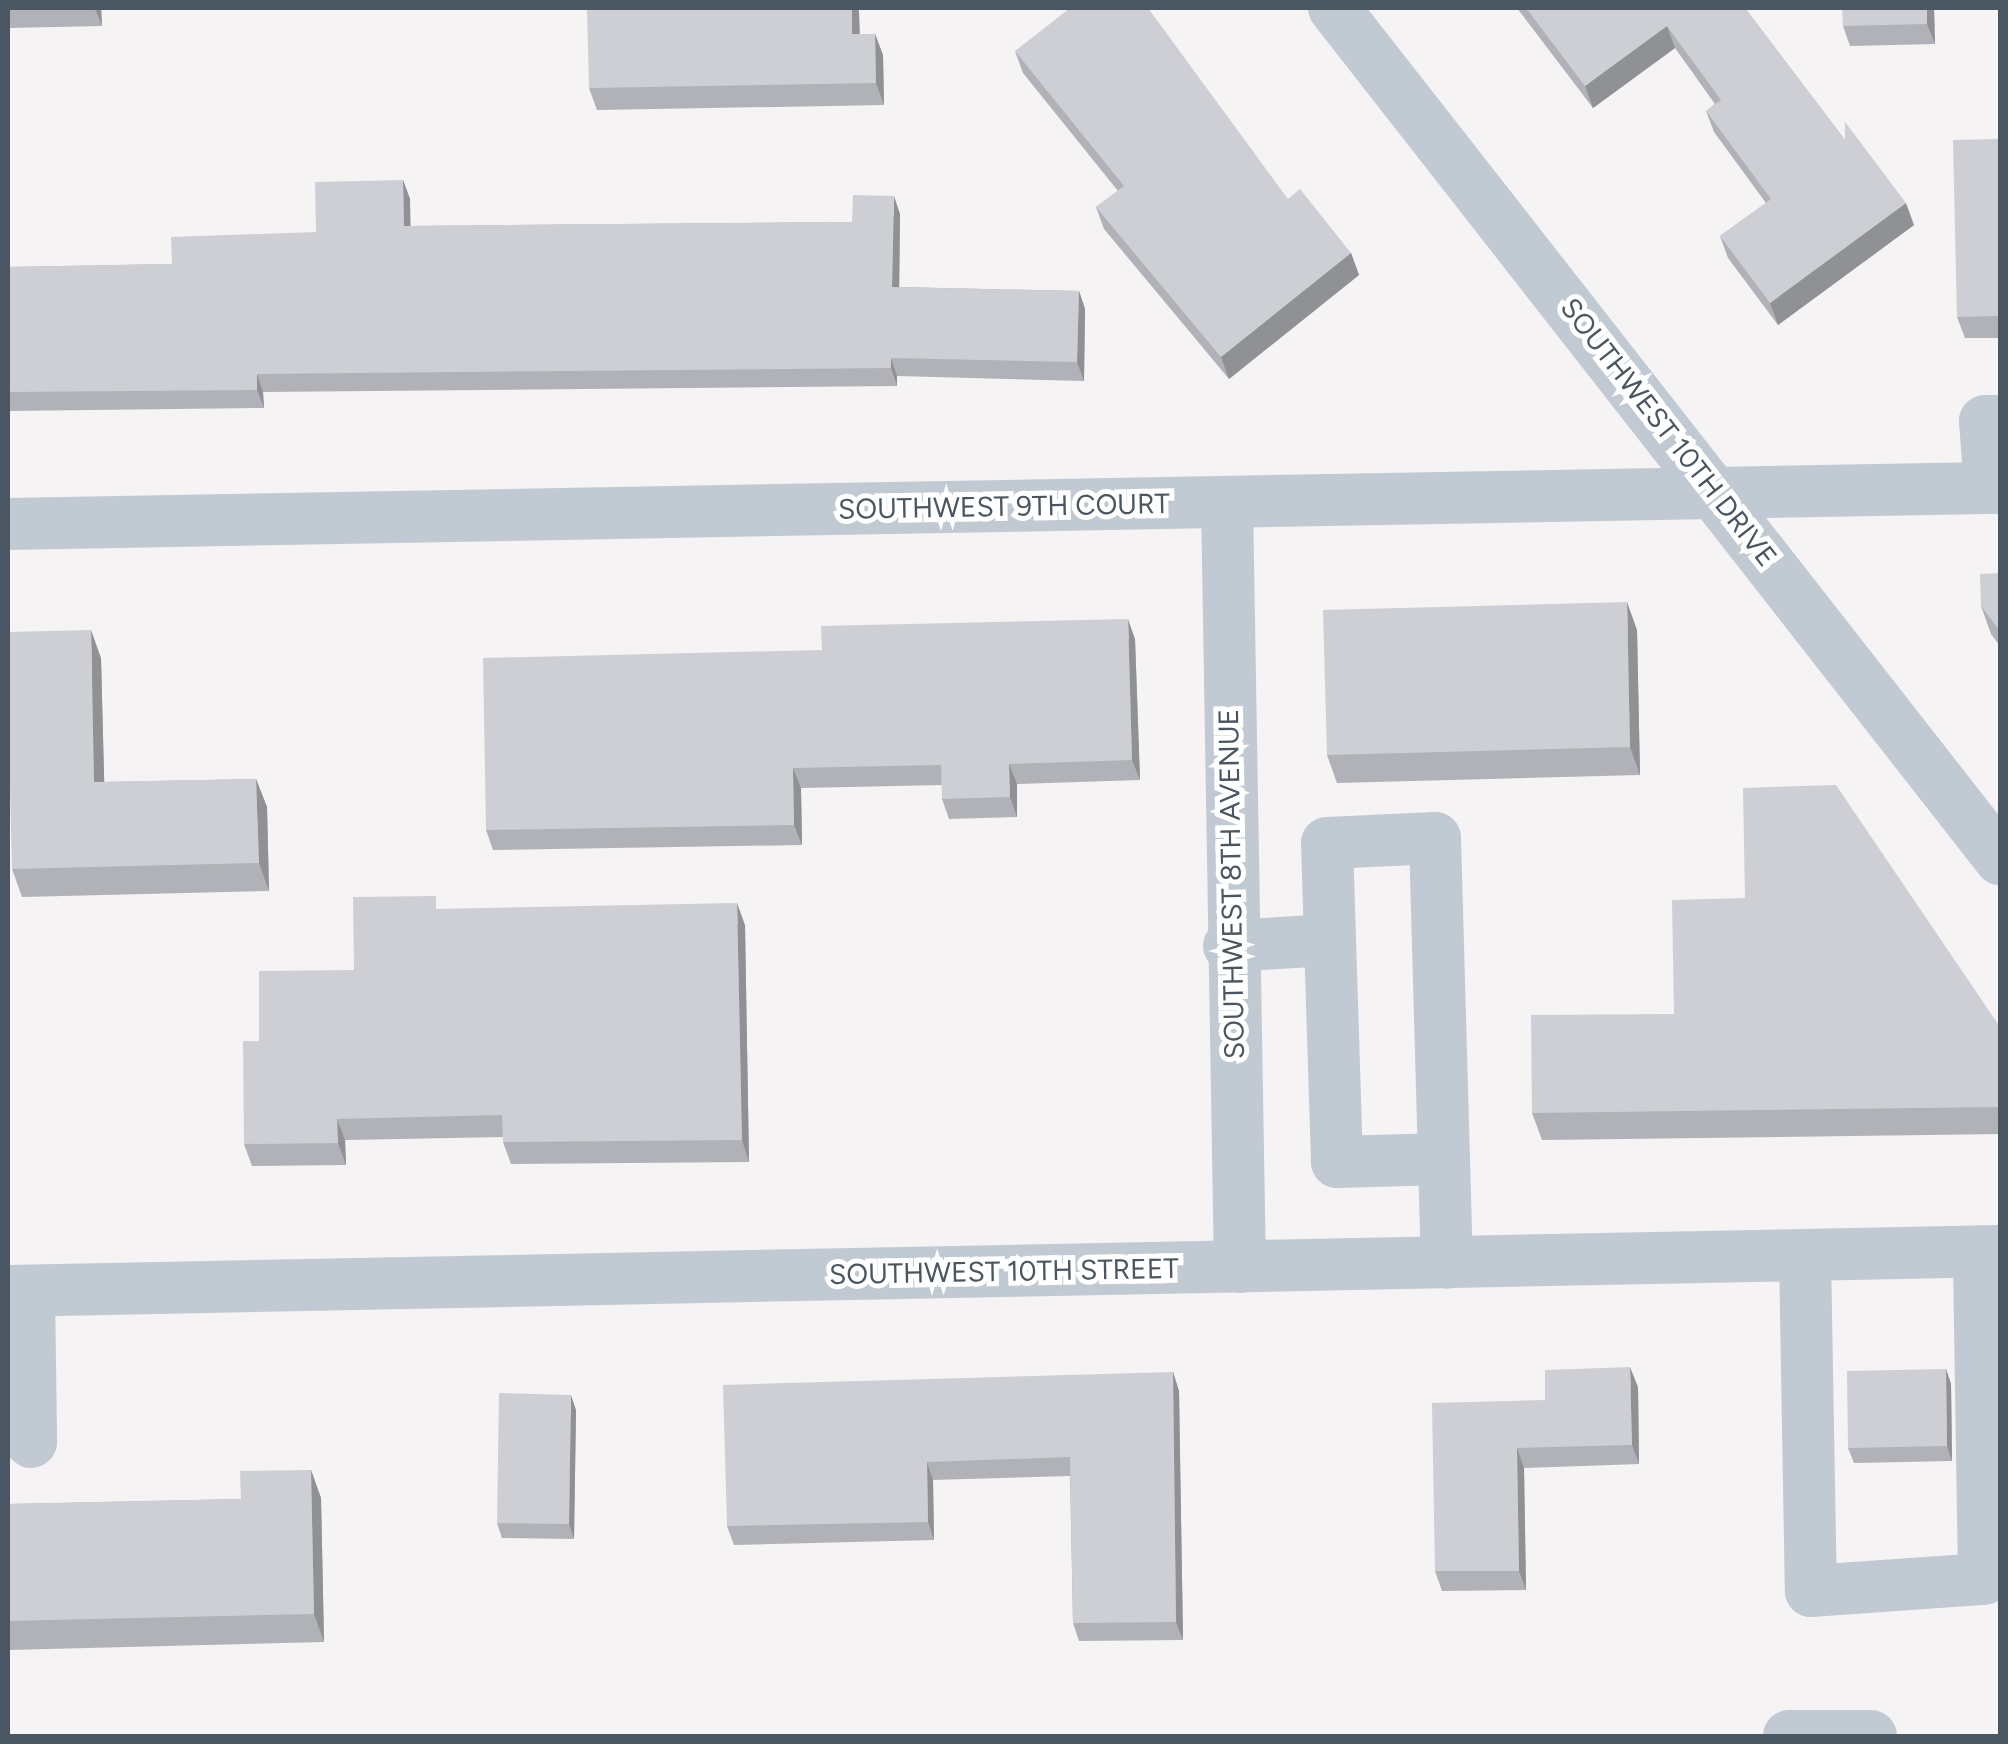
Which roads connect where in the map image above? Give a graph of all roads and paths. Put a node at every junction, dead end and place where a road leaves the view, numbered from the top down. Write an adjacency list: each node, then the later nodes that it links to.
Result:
1 (1334, 8): 4 (street, SOUTHWEST 10TH DRIVE)
2 (2000, 420): 3 (street)
3 (1996, 488): 4 (street, SOUTHWEST 9TH COURT)
4 (1716, 492): 5 (street, SOUTHWEST 9TH COURT); 7 (street, SOUTHWEST 10TH DRIVE)
5 (1227, 502): 6 (street, SOUTHWEST 9TH COURT); 9 (street, SOUTHWEST 8TH AVENUE)
6 (8, 524)
7 (2000, 860)
8 (1330, 940): 9 (street); 10 (street); 10 (street)
9 (1229, 946): 14 (street, SOUTHWEST 8TH AVENUE)
10 (1444, 1159): 13 (street)
11 (1990, 1252): 12 (street, SOUTHWEST 10TH STREET); 12 (street)
12 (1805, 1255): 13 (street, SOUTHWEST 10TH STREET)
13 (1447, 1262): 14 (street, SOUTHWEST 10TH STREET)
14 (1240, 1267): 15 (street, SOUTHWEST 10TH STREET)
15 (18, 1291): 16 (street)
16 (31, 1442)
17 (1788, 1736): 18 (street)
18 (1871, 1736)

